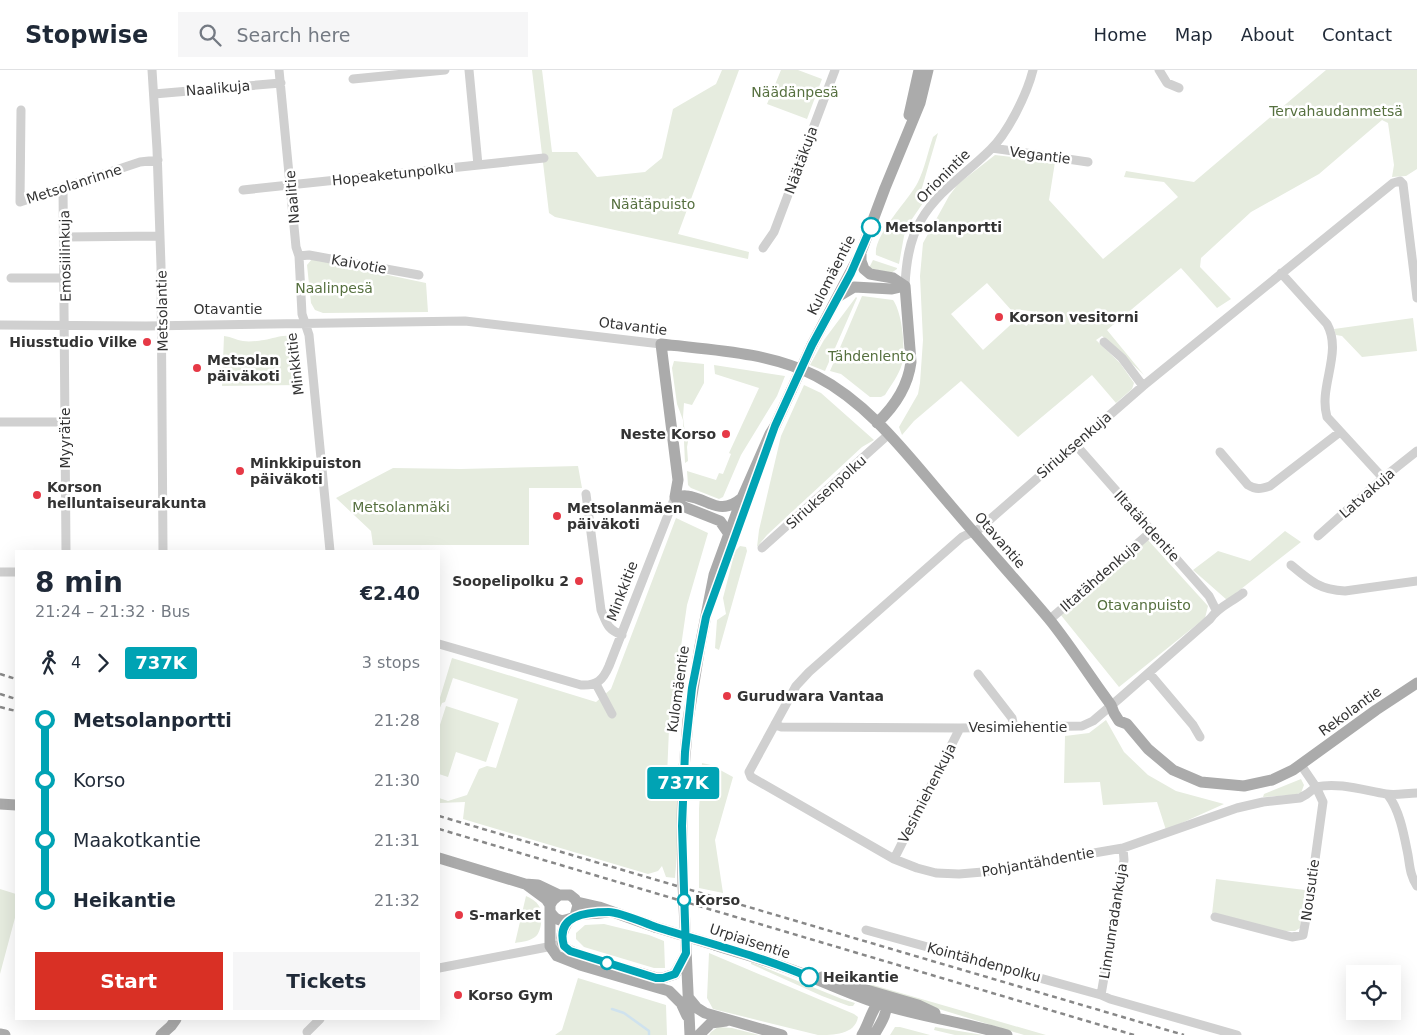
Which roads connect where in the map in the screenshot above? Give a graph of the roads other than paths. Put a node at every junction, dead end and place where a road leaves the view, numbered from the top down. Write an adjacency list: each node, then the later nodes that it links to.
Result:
1 (152, 70): 13 (street, Metsolantie)
2 (279, 70): 11 (street, Naalitie)
3 (445, 70): 10 (street)
4 (469, 70): 20 (street)
5 (835, 70): 29 (street, Näätäkuja)
6 (919, 70): 15 (main road, Kulomäentie)
7 (928, 70): 15 (main road, Kulomäentie)
8 (1034, 70): 16 (street, Orionintie)
9 (1159, 70): 12 (street)
10 (353, 79)
11 (281, 83): 13 (street, Naalikuja); 21 (street, Naalitie)
12 (1178, 88)
13 (154, 94): 18 (street, Metsolantie)
14 (21, 110): 22 (street, Metsolanrinne)
15 (904, 141): 23 (main road, Kulomäentie)
16 (992, 148): 19 (street, Vegantie); 36 (street, Orionintie)
17 (544, 158): 20 (street, Hopeaketunpolku)
18 (158, 160): 22 (street, Metsolanrinne); 28 (street, Metsolantie)
19 (1088, 162)
20 (478, 165): 21 (street, Hopeaketunpolku)
21 (291, 184): 24 (street, Hopeaketunpolku); 31 (street, Naalitie)
22 (63, 187): 27 (street, Emosiilinkuja)
23 (885, 188): 30 (main road, Kulomäentie); 45 (main road, Kulomäentie)
24 (243, 190)
25 (1417, 222): 26 (street)
26 (1408, 227): 32 (street, Siriuksenkuja); 38 (street)
27 (65, 236): 28 (street); 35 (street, Emosiilinkuja)
28 (160, 236): 42 (street, Metsolantie)
29 (763, 248)
30 (861, 252): 36 (main road); 37 (main road, Kulomäentie)
31 (299, 256): 33 (street, Kaivotie); 39 (street, Naalitie)
32 (1281, 272): 46 (street, Siriuksenkuja); 51 (street)
33 (419, 275)
34 (12, 278): 35 (street)
35 (65, 278): 40 (street, Emosiilinkuja)
36 (904, 286): 37 (main road); 49 (main road, Orionintie)
37 (839, 296): 45 (main road, Kulomäentie)
38 (1417, 298)
39 (305, 323): 42 (street, Otavantie); 44 (street, Otavantie); 67 (street, Minkkitie)
40 (65, 324): 41 (street, Otavantie); 42 (street, Otavantie); 48 (street, Myyrätie)
41 (0, 325)
42 (162, 325): 66 (street, Metsolantie)
43 (1104, 342): 46 (street)
44 (661, 344): 49 (main road, Otavantie); 58 (main road, Minkkitie)
45 (812, 345): 50 (main road, Kulomäentie, bridge)
46 (1144, 386): 53 (street, Siriuksenkuja)
47 (0, 422): 48 (street)
48 (65, 422): 65 (street, Myyrätie)
49 (877, 423): 52 (main road, Otavantie)
50 (775, 426): 59 (main road, Kulomäentie); 74 (main road, Kulomäentie)
51 (1340, 432): 55 (street); 56 (street)
52 (889, 434): 60 (main road, Otavantie); 64 (street, Siriuksenpolku)
53 (1074, 444): 60 (street, Siriuksenkuja); 61 (street, Iltatähdentie)
54 (1417, 451): 56 (street, Latvakuja)
55 (1220, 452)
56 (1383, 478): 63 (street, Latvakuja)
57 (586, 494): 76 (street)
58 (675, 497): 59 (main road); 62 (main road); 76 (street, Minkkitie)
59 (742, 498): 62 (main road, Kulomäentie)
60 (973, 531): 75 (main road, Otavantie); 84 (street, Siriuksenkuja)
61 (1151, 532): 73 (street, Iltatähdentie); 75 (street, Iltatähdenkuja)
62 (729, 534): 74 (main road, Kulomäentie)
63 (1318, 536)
64 (762, 548)
65 (66, 550)
66 (163, 550)
67 (330, 550)
68 (1291, 565): 71 (street)
69 (0, 572): 70 (street)
70 (15, 572)
71 (1417, 581)
72 (1243, 593): 73 (street, Vesimiehentie)
73 (1216, 610): 78 (street, Vesimiehentie)
74 (706, 617): 109 (main road, Kulomäentie)
75 (1050, 620): 82 (main road, Otavantie)
76 (622, 634): 81 (street, Minkkitie)
77 (440, 644): 81 (street)
78 (1148, 673): 82 (street, Vesimiehentie); 87 (street)
79 (978, 674): 85 (street)
80 (1417, 683): 88 (main road, Rekolantie)
81 (596, 684): 83 (street)
82 (1111, 705): 85 (street, Vesimiehentie); 88 (main road, Otavantie)
83 (612, 714)
84 (775, 724): 86 (street, Vesimiehentie); 89 (street, Siriuksenkuja)
85 (1014, 727): 86 (street, Vesimiehentie)
86 (960, 728): 97 (street, Vesimiehenkuja)
87 (1200, 737)
88 (1301, 765): 90 (street)
89 (749, 772): 97 (street, Pohjantähdentie)
90 (1316, 787): 92 (street); 95 (street, Pohjantähdentie); 105 (street, Nousutie)
91 (1417, 793): 92 (street)
92 (1388, 795): 99 (street)
93 (0, 804): 94 (main road)
94 (15, 805)
95 (1123, 848): 97 (street, Pohjantähdentie); 111 (street, Linnunradankuja)
96 (440, 858): 98 (main road, Urpiaisentie)
97 (894, 859)
98 (525, 884): 100 (main road, Urpiaisentie); 102 (main road, Urpiaisentie)
99 (1417, 886)
100 (559, 895): 101 (main road, Urpiaisentie); 102 (main road)
101 (577, 902): 103 (main road, Urpiaisentie); 104 (main road)
102 (551, 909): 104 (main road, Urpiaisentie); 108 (main road)
103 (610, 912): 104 (main road, Urpiaisentie); 113 (main road, Urpiaisentie, bridge)
104 (572, 918): 107 (main road)
105 (1215, 918)
106 (866, 930): 111 (street, Kointähdenpolku)
107 (563, 944): 108 (street); 109 (main road)
108 (550, 946): 110 (street); 117 (main road)
109 (686, 953): 112 (main road, Kulomäentie)
110 (440, 968)
111 (1101, 995): 128 (street, Kointähdenpolku)
112 (688, 997): 116 (main road); 117 (main road, Kulomäentie)
113 (883, 1002): 125 (main road); 126 (main road); 127 (main road, Urpiaisentie)
114 (175, 1020): 122 (main road)
115 (319, 1020): 118 (street)
116 (728, 1021): 120 (main road); 124 (main road)
117 (689, 1022): 123 (main road, Kulomäentie)
118 (306, 1032)
119 (0, 1034): 121 (main road)
120 (775, 1034)
121 (5, 1035)
122 (161, 1035)
123 (690, 1035)
124 (699, 1035)
125 (862, 1035)
126 (874, 1035)
127 (1006, 1035)
128 (1237, 1035)

